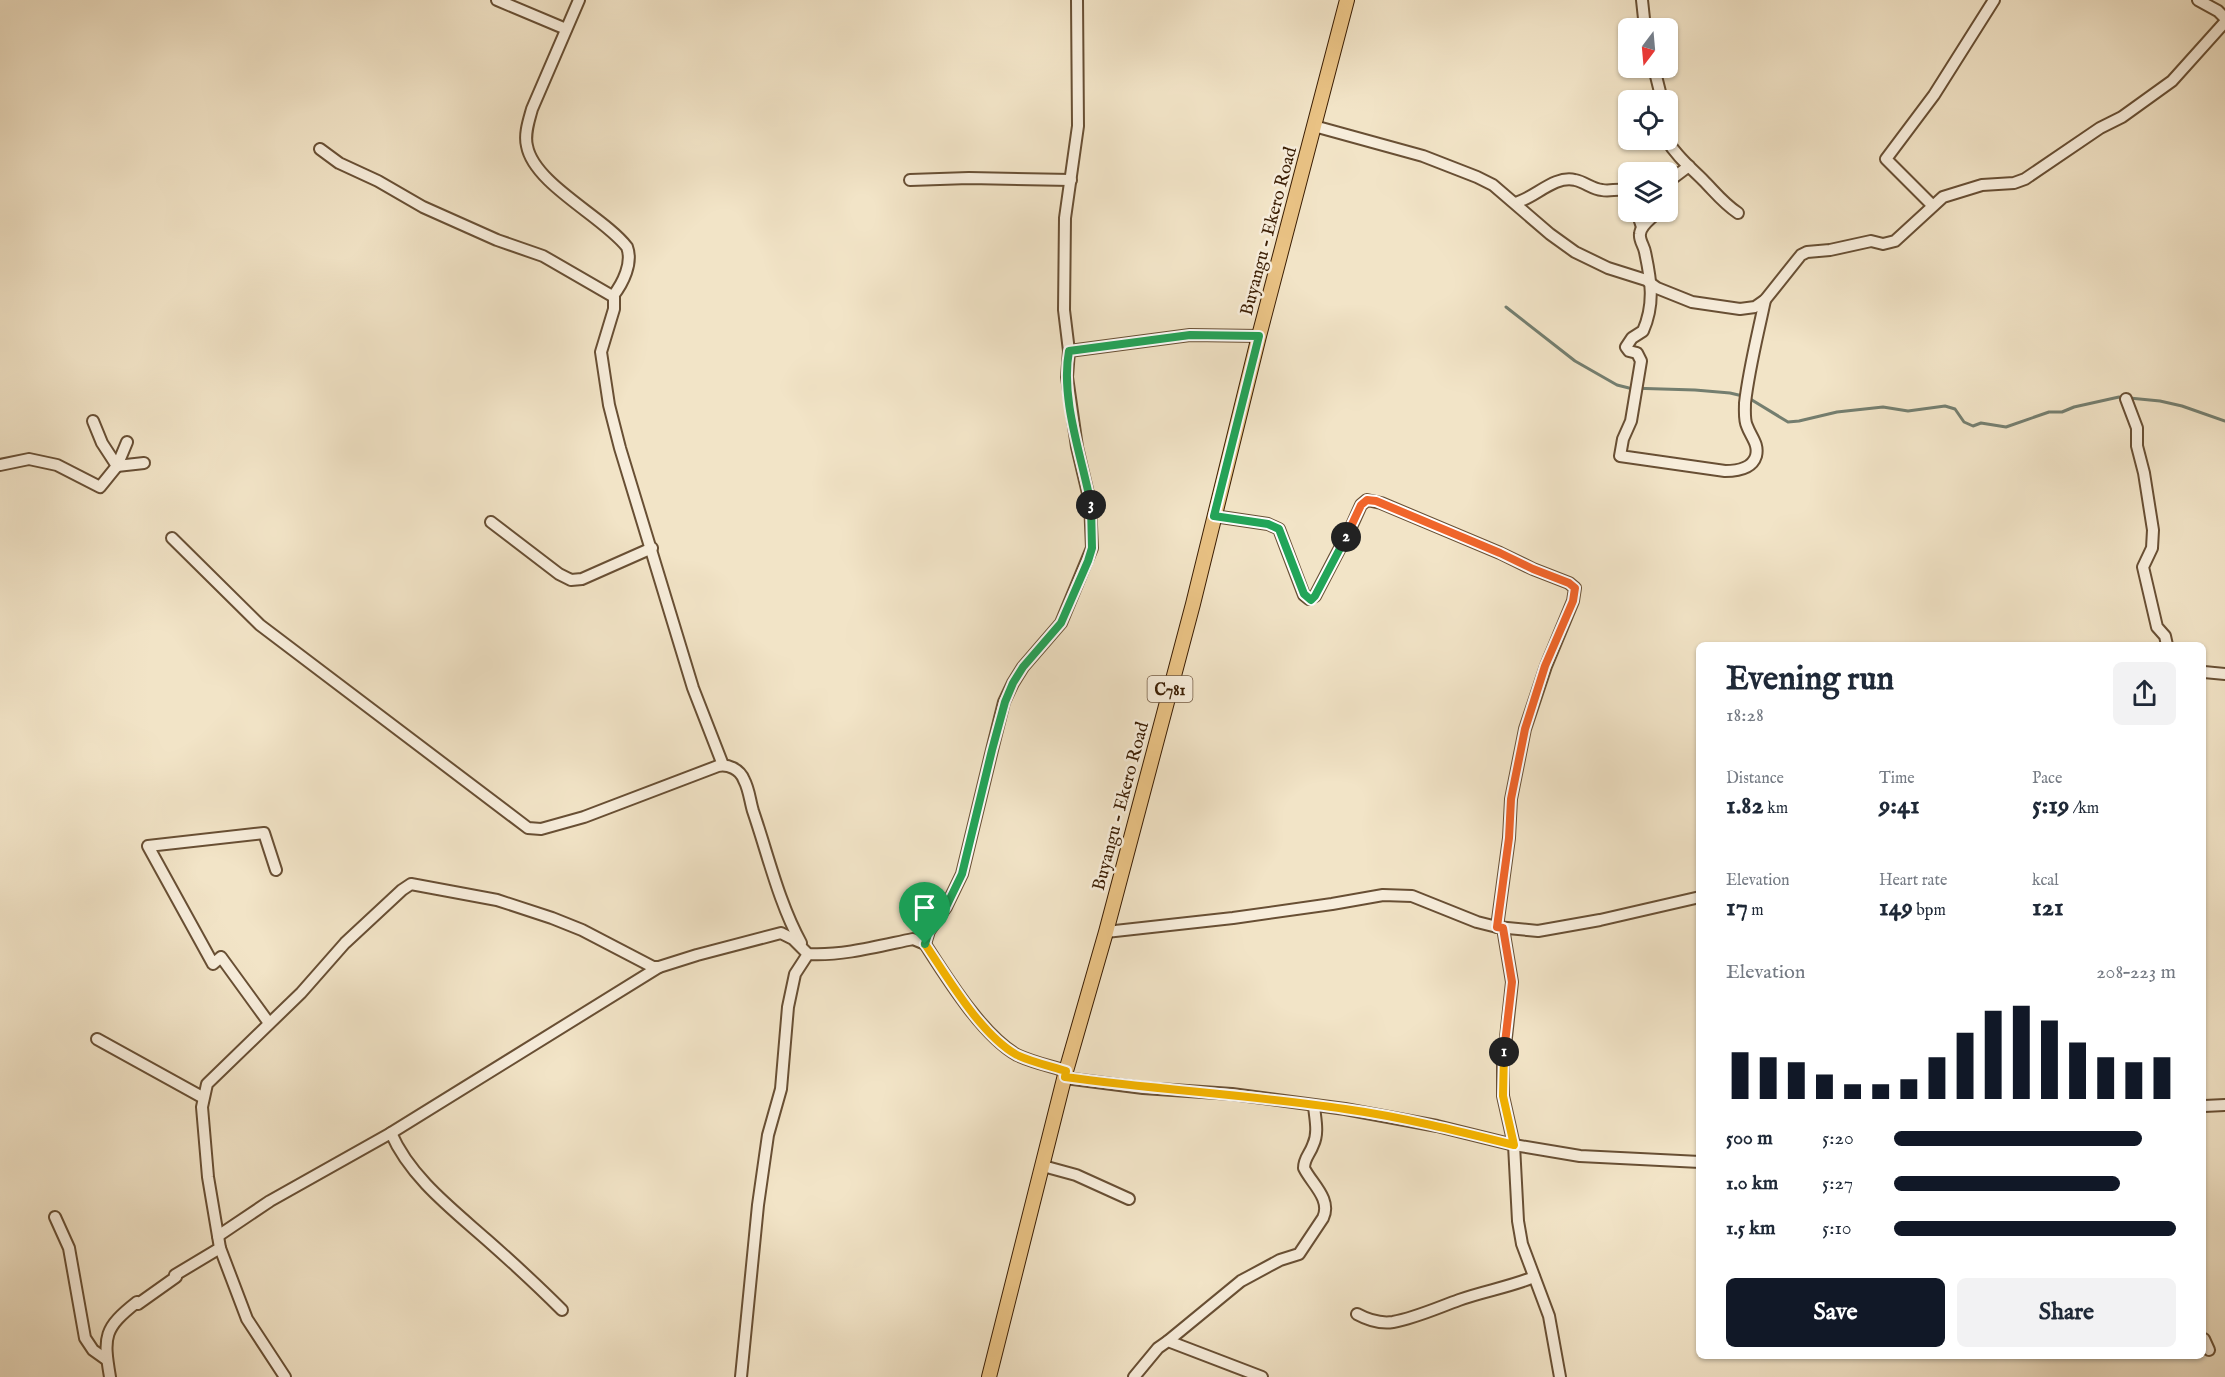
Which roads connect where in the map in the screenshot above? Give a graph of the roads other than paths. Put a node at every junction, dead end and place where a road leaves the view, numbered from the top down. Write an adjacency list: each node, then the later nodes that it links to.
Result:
1 (497, 0): 11 (street)
2 (579, 0): 11 (street)
3 (1077, 0): 18 (street)
4 (1347, 0): 12 (main road, Buyangu - Ekero Road / C781)
5 (1642, 0): 8 (street)
6 (1994, 0): 21 (street)
7 (2198, 0): 9 (street)
8 (1644, 18)
9 (2225, 18)
10 (2225, 22): 21 (street)
11 (566, 29): 27 (street)
12 (1314, 126): 20 (street); 29 (main road, Buyangu - Ekero Road / C781)
13 (320, 149): 27 (street)
14 (1674, 150): 15 (street)
15 (1689, 166): 16 (street); 22 (street)
16 (1678, 174)
17 (910, 180): 18 (street)
18 (1071, 180): 30 (street)
19 (1618, 190): 20 (street)
20 (1515, 203): 26 (street)
21 (1932, 205): 28 (street)
22 (1738, 213)
23 (1640, 222): 25 (street)
24 (1647, 222): 25 (street)
25 (1642, 227): 26 (street)
26 (1651, 284): 28 (street); 28 (street)
27 (613, 296): 40 (street)
28 (1765, 300)
29 (1259, 336): 30 (street); 37 (main road, Buyangu - Ekero Road / C781)
30 (1069, 351): 49 (street)
31 (2126, 399): 41 (street)
32 (93, 421): 36 (street)
33 (127, 442): 36 (street)
34 (144, 463): 36 (street)
35 (0, 465): 36 (street)
36 (117, 466)
37 (1214, 516): 47 (street); 48 (main road, Buyangu - Ekero Road / C781)
38 (491, 522): 40 (street)
39 (172, 538): 44 (street)
40 (652, 548): 44 (street)
41 (2166, 642)
42 (2206, 672): 43 (street)
43 (2225, 674)
44 (723, 765): 50 (street)
45 (276, 870): 52 (street)
46 (1696, 898): 47 (street)
47 (1500, 928): 48 (street); 60 (street)
48 (1106, 932): 54 (main road, Buyangu - Ekero Road / C781)
49 (925, 944): 50 (street); 54 (street)
50 (808, 954): 51 (street); 76 (street)
51 (659, 967): 52 (street); 59 (street)
52 (269, 1023): 55 (street)
53 (97, 1039): 55 (street)
54 (1066, 1074): 57 (street); 62 (main road, Buyangu - Ekero Road / C781)
55 (202, 1097): 65 (street)
56 (2225, 1105): 58 (street)
57 (1314, 1106): 60 (street); 70 (street)
58 (2206, 1106)
59 (391, 1133): 65 (street); 68 (street)
60 (1514, 1145): 61 (street); 67 (street)
61 (1696, 1162)
62 (1043, 1166): 63 (street); 77 (main road, Buyangu - Ekero Road / C781)
63 (1129, 1199)
64 (55, 1217): 73 (street)
65 (218, 1236): 66 (street)
66 (220, 1248): 73 (street); 75 (street)
67 (1534, 1277): 69 (street); 80 (street)
68 (562, 1310)
69 (1357, 1314)
70 (1168, 1341): 78 (street); 79 (street)
71 (2206, 1343): 72 (street)
72 (2209, 1350)
73 (107, 1360): 74 (street)
74 (110, 1377)
75 (285, 1377)
76 (741, 1377)
77 (989, 1377)
78 (1134, 1377)
79 (1262, 1377)
80 (1560, 1377)

